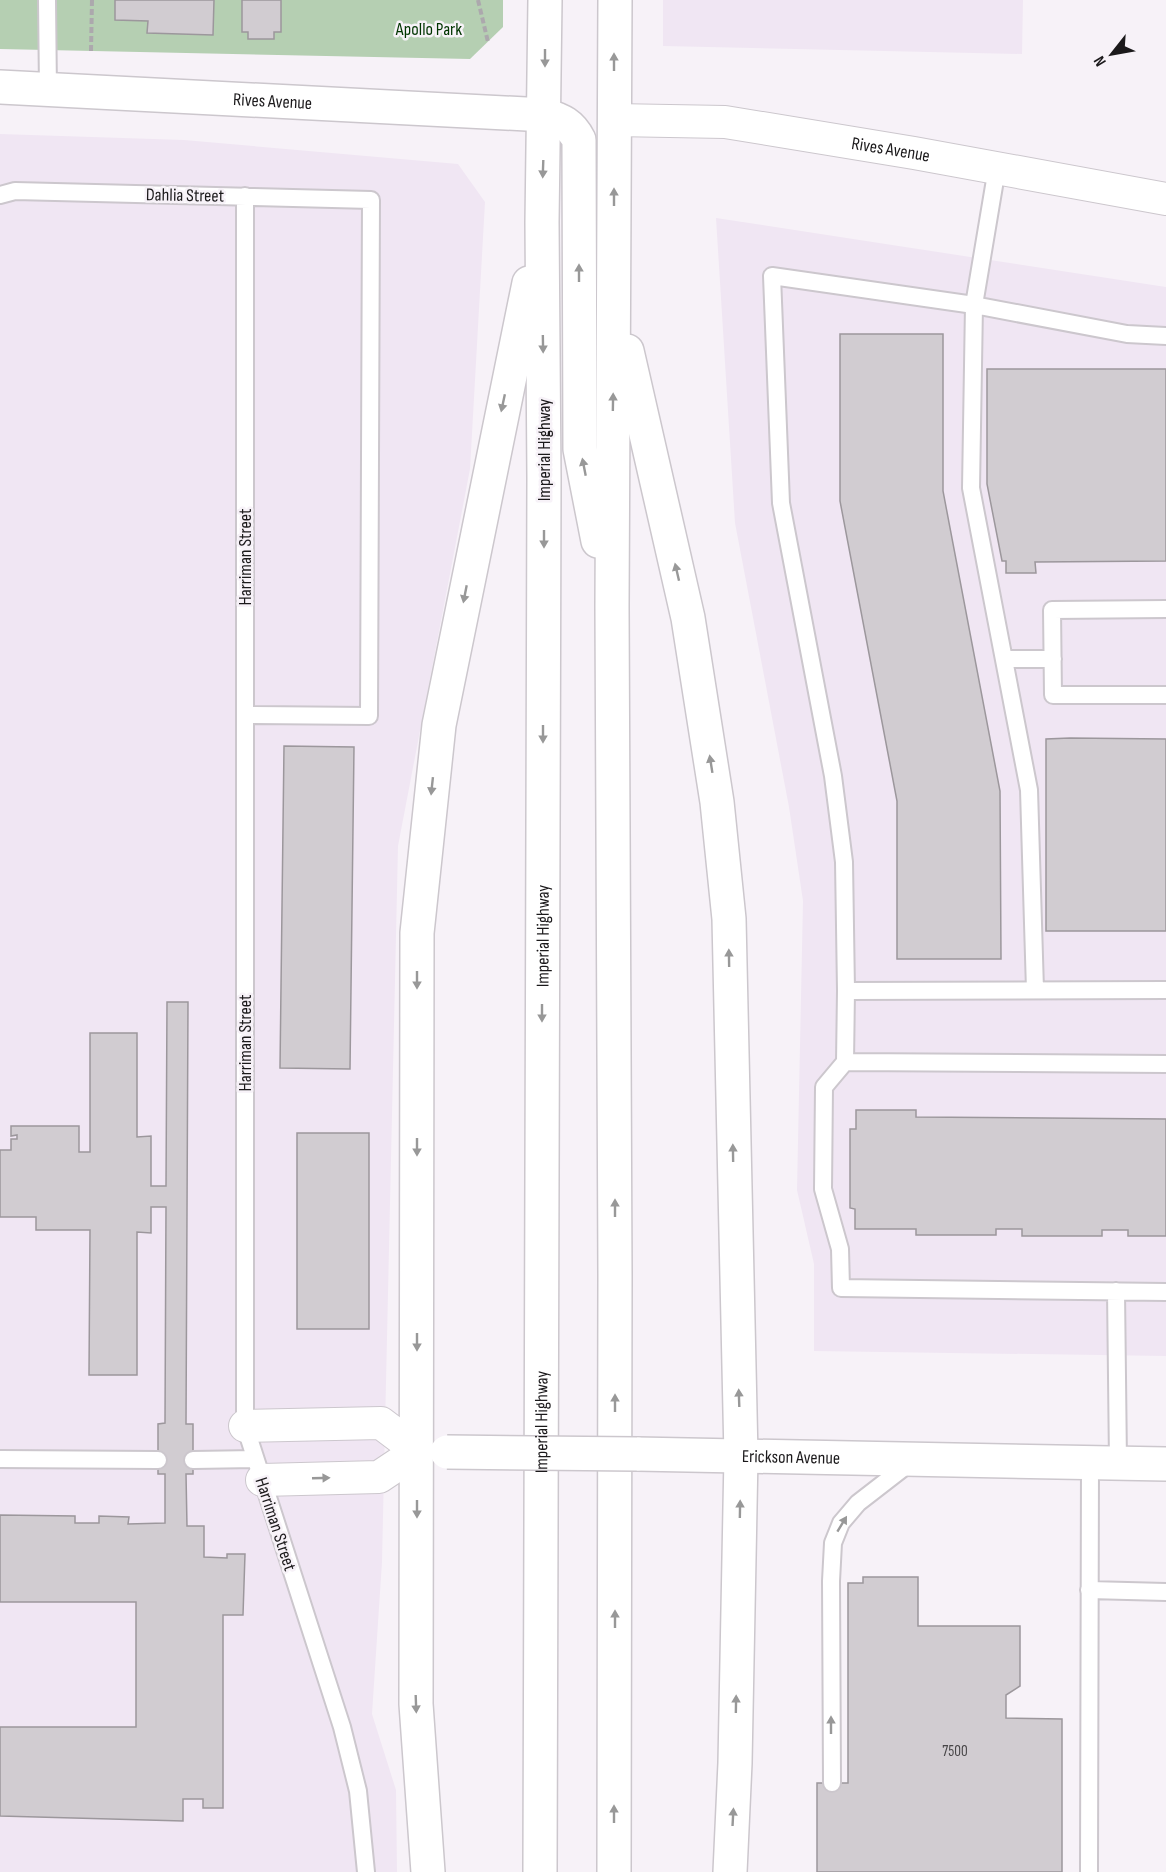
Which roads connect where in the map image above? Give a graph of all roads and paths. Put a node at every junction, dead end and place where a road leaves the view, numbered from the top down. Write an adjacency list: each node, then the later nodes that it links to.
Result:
1 (47, 0): 9 (lane)
2 (92, 0): 7 (path)
3 (478, 0): 6 (path)
4 (545, 0): 10 (main road, Imperial Highway, one-way to 10)
5 (615, 0): 11 (main road, one-way to 5)
6 (488, 42)
7 (91, 51)
8 (0, 87): 9 (main road, Rives Avenue)
9 (48, 90): 10 (main road, Rives Avenue)
10 (545, 115): 16 (main road, Imperial Highway, one-way to 16); 20 (main road, one-way to 10)
11 (614, 120): 12 (street, Rives Avenue); 17 (main road, one-way to 11)
12 (997, 168): 15 (street, Rives Avenue); 18 (lane)
13 (0, 195): 14 (lane, Dahlia Street)
14 (245, 196): 25 (lane, Harriman Street); 25 (lane, Dahlia Street)
15 (1166, 199)
16 (542, 222): 34 (main road, one-way to 34); 48 (main road, Imperial Highway, one-way to 48)
17 (615, 297): 20 (main road, one-way to 17); 35 (main road, one-way to 17)
18 (974, 305): 19 (lane); 22 (lane); 28 (lane)
19 (1166, 336)
20 (612, 607): 49 (main road, one-way to 20)
21 (1166, 609): 23 (lane)
22 (1004, 659): 23 (lane); 26 (lane)
23 (1053, 659): 24 (lane)
24 (1166, 695)
25 (245, 714): 33 (lane, Harriman Street)
26 (1035, 990): 27 (lane); 28 (lane)
27 (1166, 990)
28 (846, 991): 29 (lane)
29 (845, 1062): 30 (lane); 31 (lane)
30 (1166, 1064)
31 (1116, 1291): 32 (lane); 40 (lane)
32 (1166, 1292)
33 (245, 1426): 34 (street); 42 (lane, Harriman Street)
34 (432, 1451): 35 (main road, Erickson Avenue, bridge); 42 (street, one-way to 34); 47 (main road, one-way to 47)
35 (741, 1456): 37 (main road, Erickson Avenue); 50 (main road, one-way to 35)
36 (0, 1459): 38 (lane)
37 (914, 1459): 40 (main road, Erickson Avenue); 45 (lane, one-way to 37)
38 (158, 1460)
39 (193, 1460): 42 (lane)
40 (1104, 1462): 41 (main road, Erickson Avenue); 43 (lane)
41 (1166, 1464)
42 (259, 1470): 46 (lane, Harriman Street)
43 (1089, 1590): 44 (lane); 51 (lane)
44 (1166, 1592)
45 (831, 1783)
46 (366, 1872)
47 (428, 1872)
48 (540, 1872)
49 (614, 1872)
50 (730, 1872)
51 (1089, 1872)

